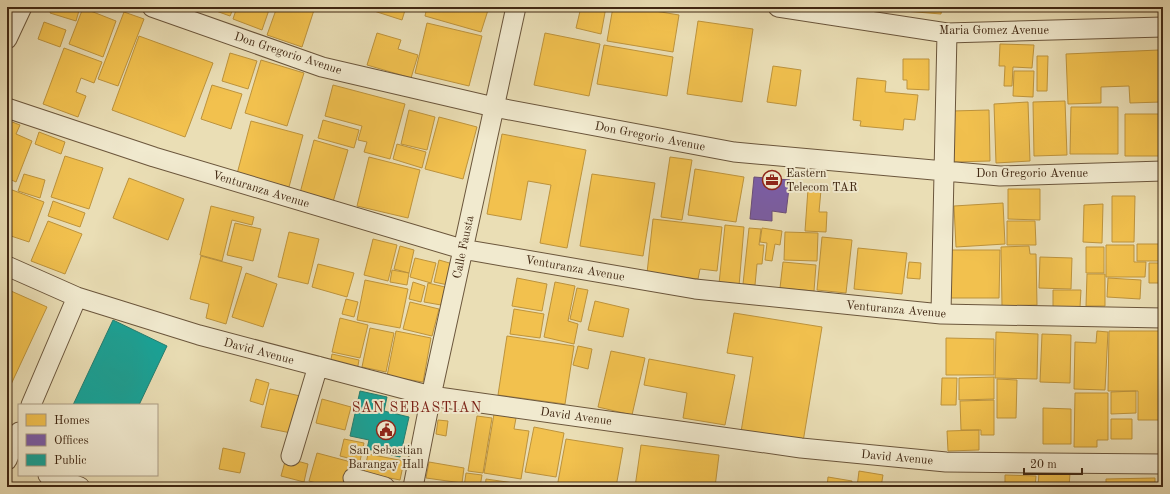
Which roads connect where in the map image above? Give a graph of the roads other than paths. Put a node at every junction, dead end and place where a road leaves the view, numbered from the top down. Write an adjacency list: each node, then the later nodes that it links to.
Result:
1 (22, 7): 7 (street)
2 (152, 7): 8 (street, Don Gregorio Avenue)
3 (516, 7): 8 (street, Calle Fausta)
4 (778, 7): 6 (street, Maria Gomez Avenue)
5 (1163, 27): 6 (street, Maria Gomez Avenue)
6 (947, 33): 10 (street)
7 (7, 39)
8 (494, 106): 10 (street, Don Gregorio Avenue); 12 (street, Calle Fausta)
9 (7, 108): 12 (street, Venturanza Avenue)
10 (945, 171): 11 (street, Don Gregorio Avenue); 15 (street)
11 (1163, 171)
12 (462, 249): 15 (street, Venturanza Avenue); 18 (street, Calle Fausta)
13 (7, 266): 14 (street, David Avenue)
14 (77, 297): 17 (street, David Avenue); 19 (street)
15 (941, 314): 16 (street, Venturanza Avenue)
16 (1163, 318)
17 (318, 366): 18 (street, David Avenue); 21 (street)
18 (431, 396): 24 (street, David Avenue); 29 (street, Calle Fausta)
19 (31, 404)
20 (18, 434): 22 (street)
21 (291, 456)
22 (7, 460): 23 (street)
23 (18, 464)
24 (1163, 464)
25 (51, 476): 27 (street)
26 (353, 478): 28 (street)
27 (80, 487)
28 (385, 487)
29 (413, 487)

